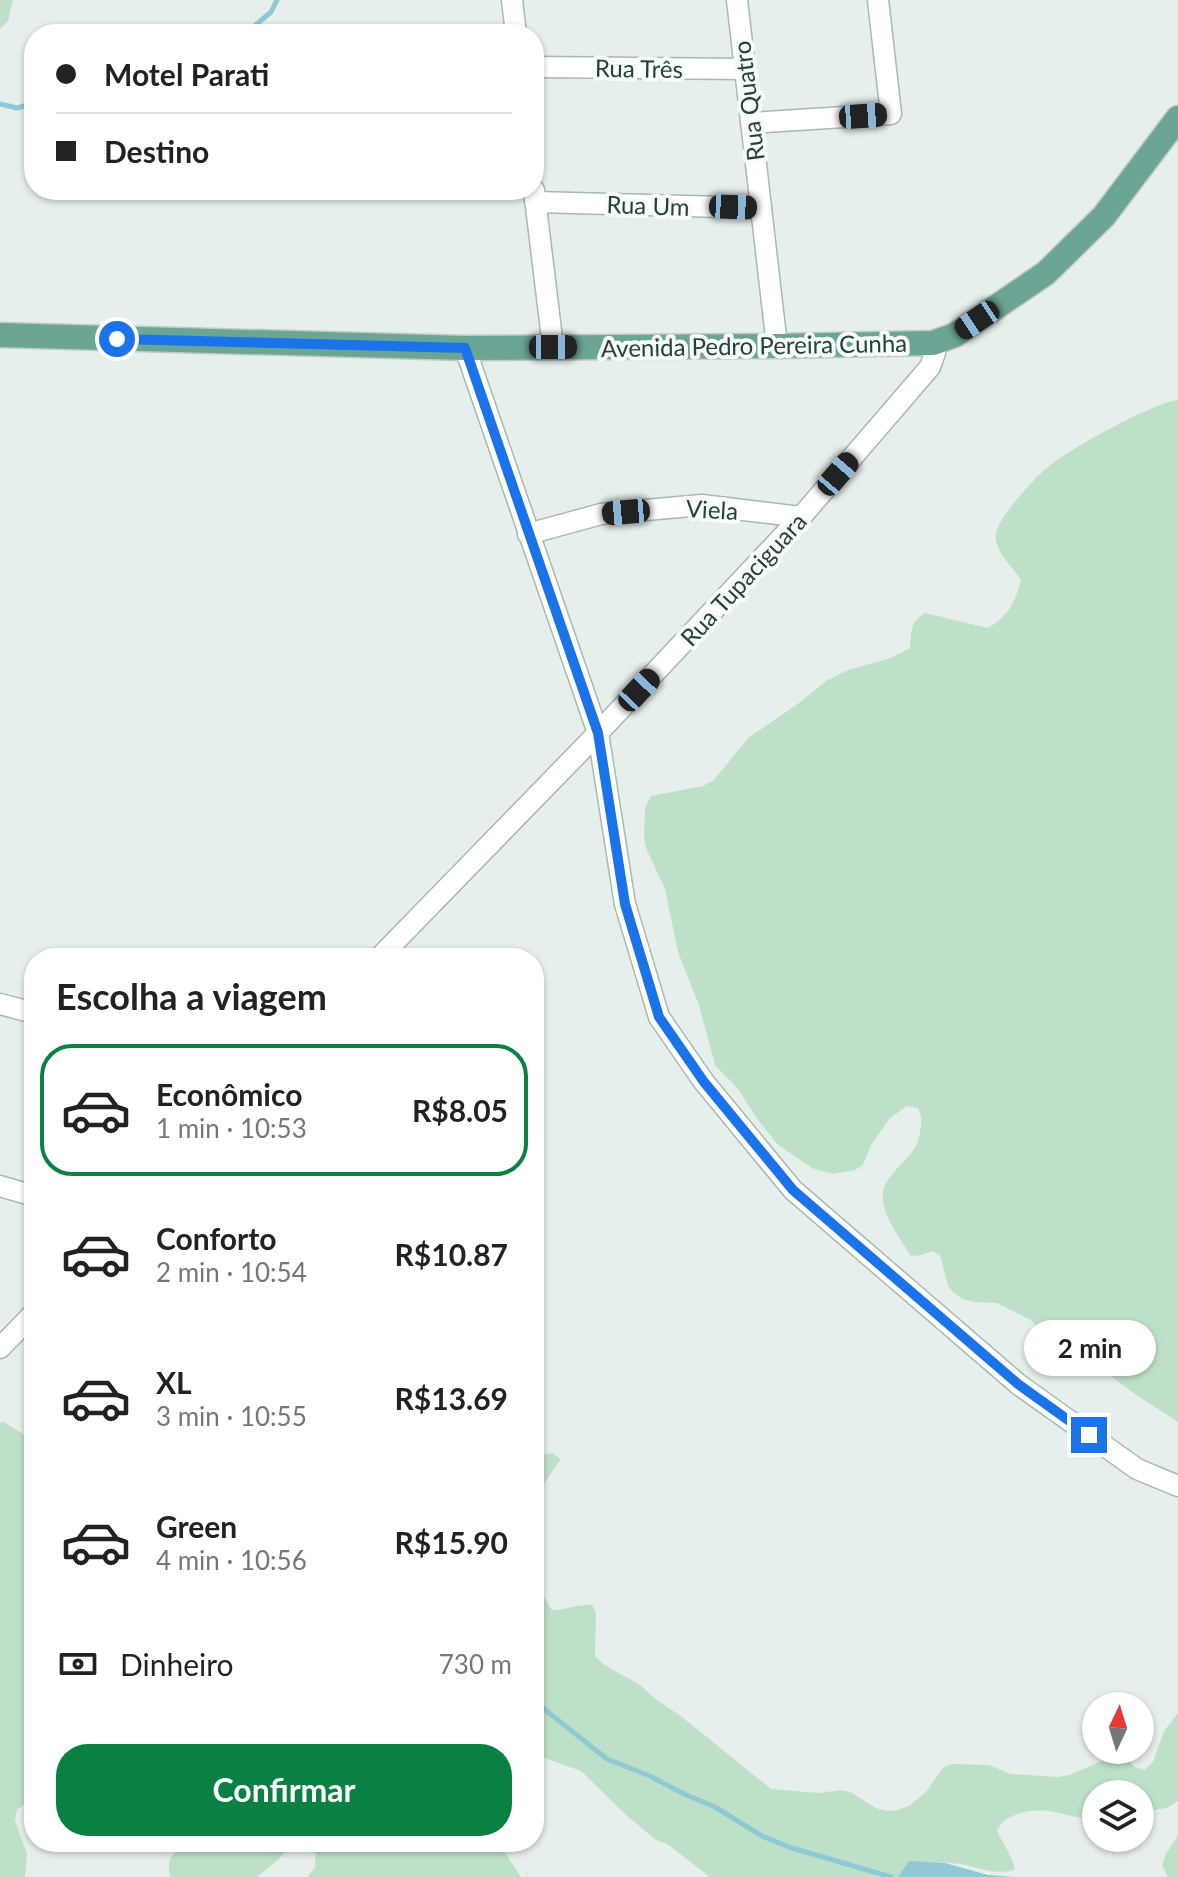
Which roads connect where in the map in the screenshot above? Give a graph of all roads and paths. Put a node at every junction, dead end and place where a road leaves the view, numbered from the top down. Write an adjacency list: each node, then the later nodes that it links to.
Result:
1 (512, 0): 4 (street)
2 (737, 0): 6 (street, Rua Quatro)
3 (878, 0): 8 (street)
4 (515, 24)
5 (544, 67): 6 (street, Rua Três)
6 (745, 69): 8 (street, Rua Quatro)
7 (1178, 118): 13 (main road)
8 (751, 123): 11 (street, Rua Quatro)
9 (544, 196): 11 (street, Rua Um)
10 (535, 200): 15 (street)
11 (761, 208): 14 (street, Rua Quatro)
12 (0, 335): 16 (main road, Avenida Pedro Pereira Cunha)
13 (933, 343): 14 (main road, Avenida Pedro Pereira Cunha); 17 (street, Rua Tupaciguara)
14 (777, 346): 15 (main road, Avenida Pedro Pereira Cunha)
15 (553, 347): 16 (main road, Avenida Pedro Pereira Cunha)
16 (465, 348): 18 (street)
17 (801, 517): 18 (street, Viela); 19 (street, Rua Tupaciguara)
18 (528, 534): 19 (street)
19 (598, 733): 20 (street, Rua Tupaciguara); 27 (street)
20 (389, 948)
21 (0, 1004): 22 (street)
22 (24, 1010)
23 (0, 1186): 24 (street)
24 (24, 1193)
25 (24, 1323): 26 (street)
26 (0, 1348)
27 (1178, 1486)

